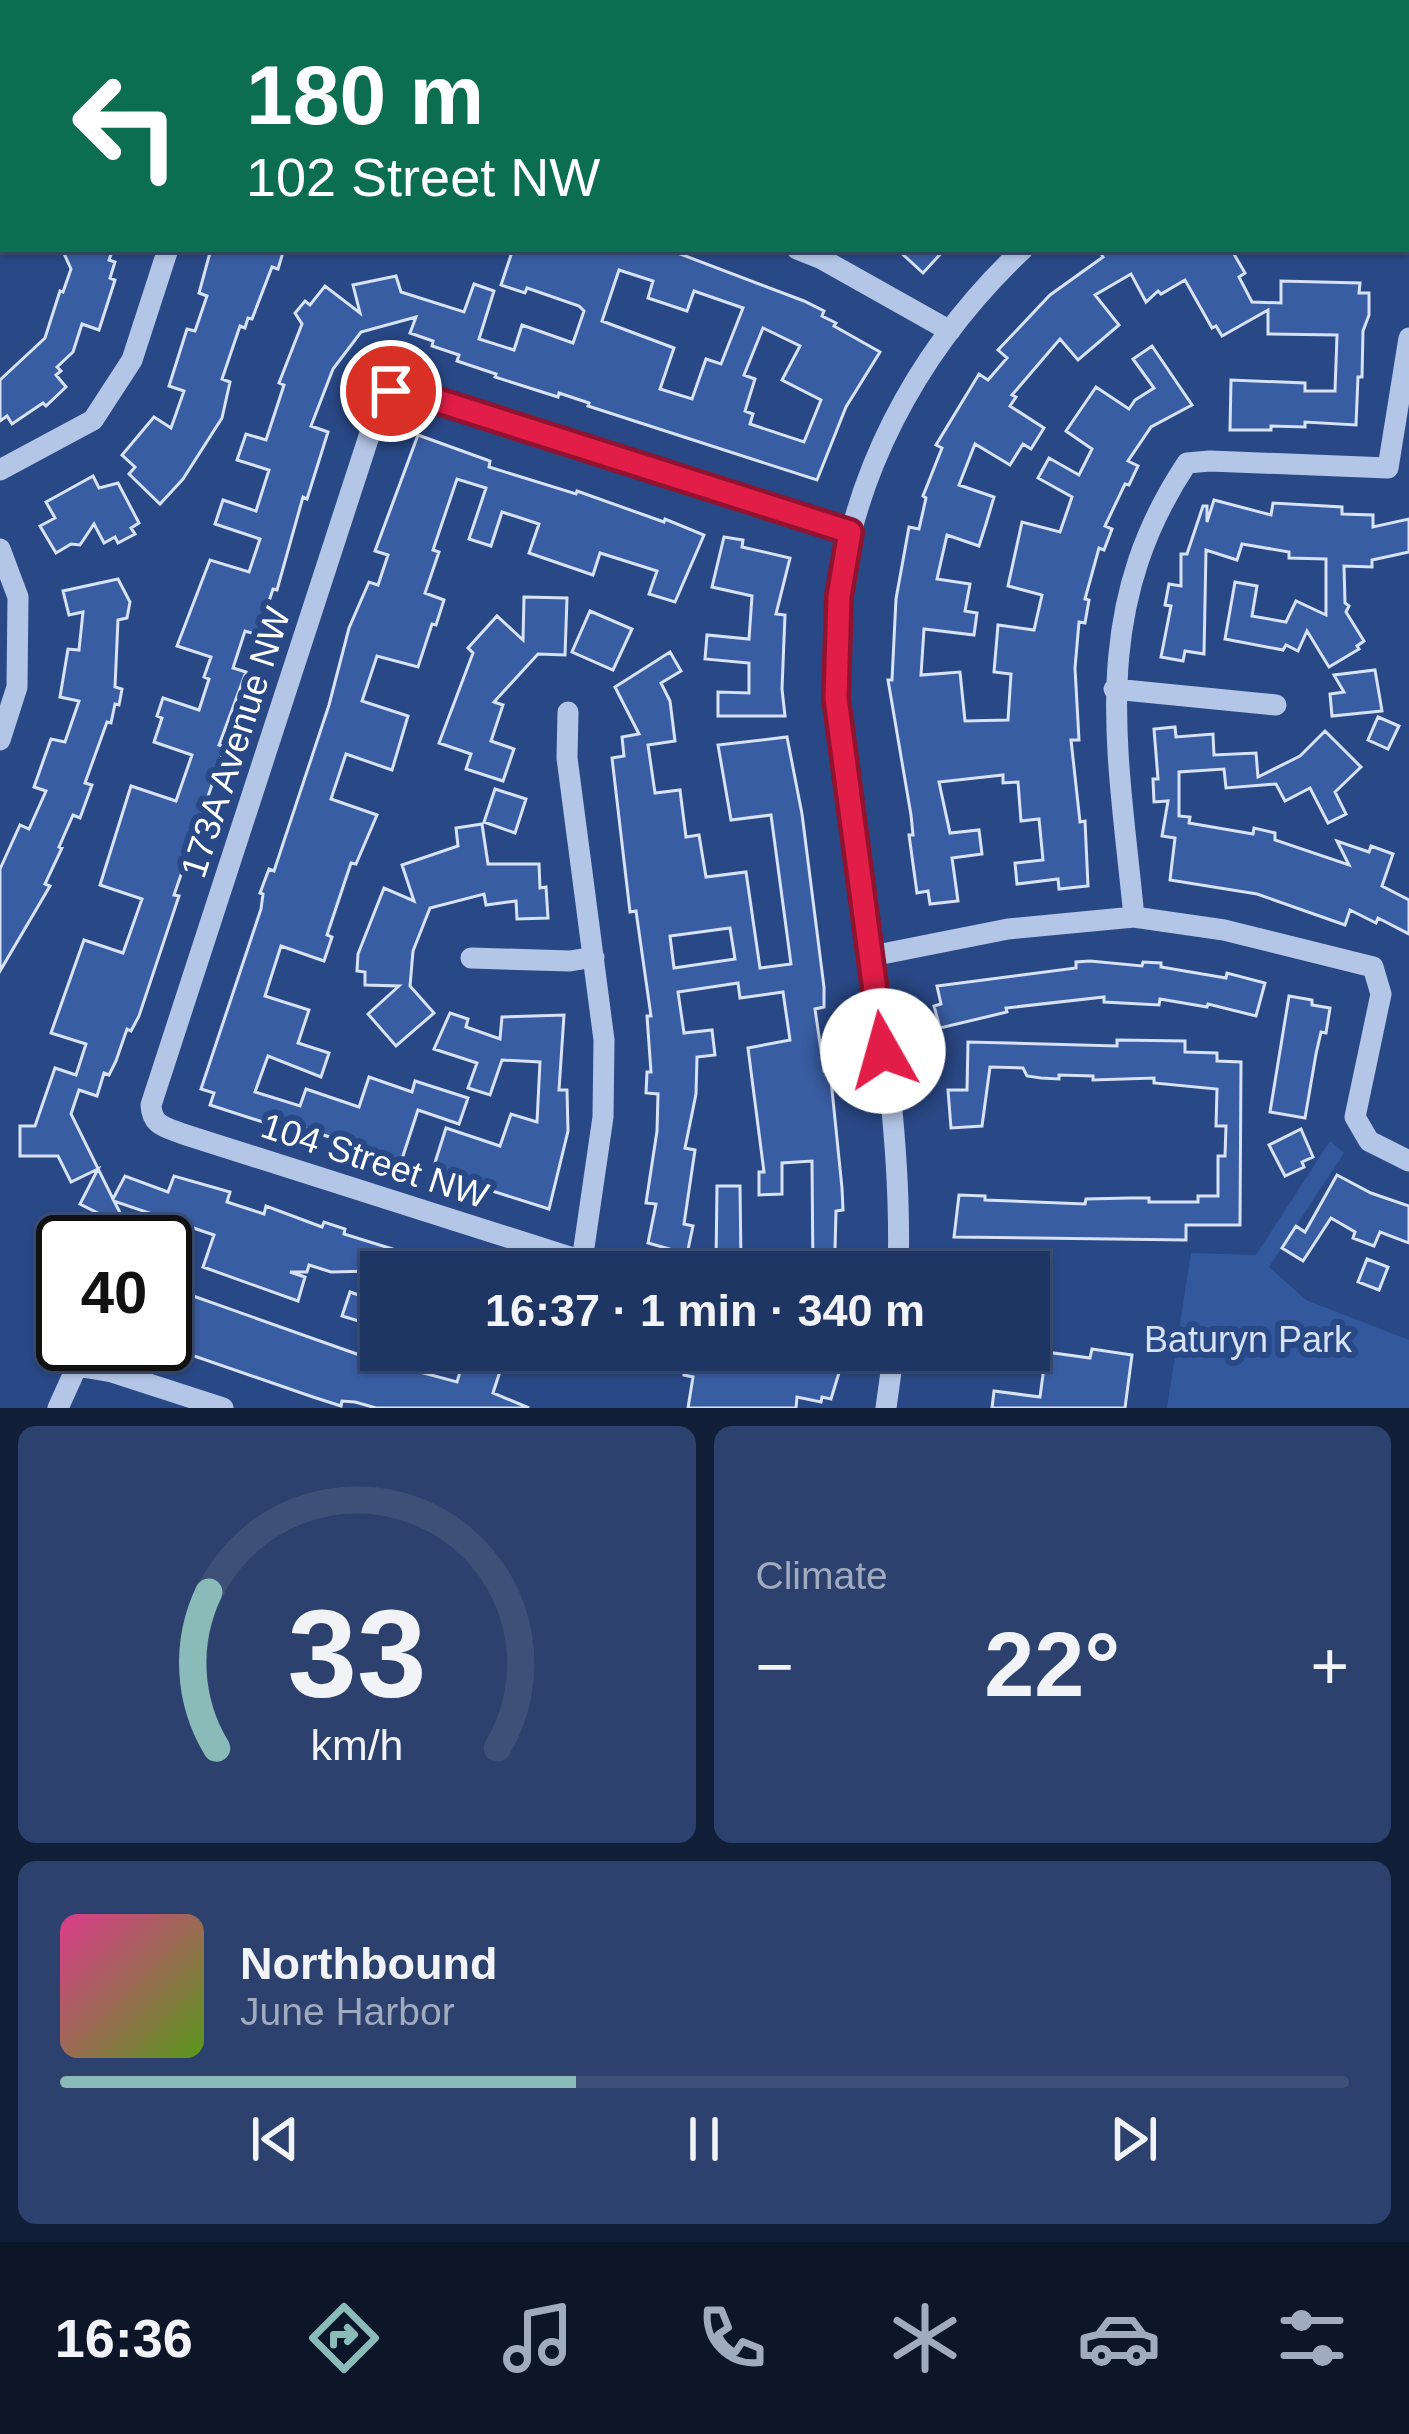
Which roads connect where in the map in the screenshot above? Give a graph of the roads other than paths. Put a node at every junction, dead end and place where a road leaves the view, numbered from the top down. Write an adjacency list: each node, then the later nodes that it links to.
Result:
1 (167, 252): 6 (street)
2 (805, 252): 4 (street)
3 (1020, 252): 4 (street)
4 (950, 331): 7 (street)
5 (1409, 338): 9 (street)
6 (0, 470)
7 (850, 532): 14 (street); 17 (street, 173A Avenue NW)
8 (0, 549): 12 (street)
9 (1114, 689): 10 (street); 13 (street)
10 (1276, 705)
11 (568, 712): 15 (street)
12 (0, 740)
13 (1134, 917): 14 (street); 18 (street)
14 (872, 956): 21 (street)
15 (594, 957): 16 (street); 20 (street)
16 (471, 958)
17 (152, 1118): 19 (street, 104 Street NW)
18 (1409, 1161)
19 (551, 1251)
20 (583, 1251)
21 (898, 1251)
22 (891, 1371): 25 (street)
23 (58, 1408): 24 (street)
24 (223, 1408)
25 (886, 1408)

